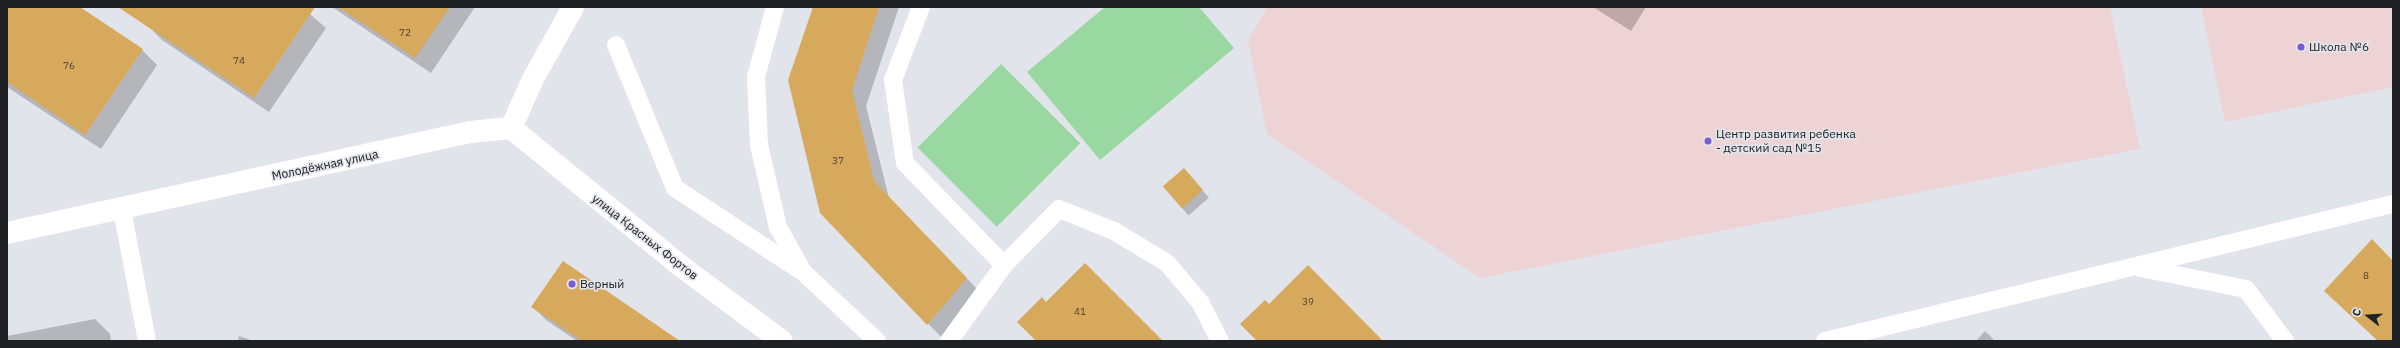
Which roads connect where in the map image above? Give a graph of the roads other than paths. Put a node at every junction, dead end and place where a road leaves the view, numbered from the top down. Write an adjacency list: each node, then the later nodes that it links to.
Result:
1 (573, 7): 5 (street)
2 (775, 7): 11 (lane)
3 (921, 7): 9 (lane)
4 (616, 44): 11 (lane)
5 (511, 128): 7 (street, Молодёжная улица); 13 (street, улица Красных Фортов)
6 (2393, 204): 10 (lane)
7 (122, 210): 8 (street, Молодёжная улица); 12 (lane)
8 (7, 233)
9 (1004, 265): 15 (lane); 16 (lane)
10 (2137, 267): 17 (lane); 18 (lane)
11 (803, 272): 14 (lane)
12 (147, 341)
13 (782, 341)
14 (877, 341)
15 (950, 341)
16 (1220, 341)
17 (1827, 341)
18 (2285, 341)

